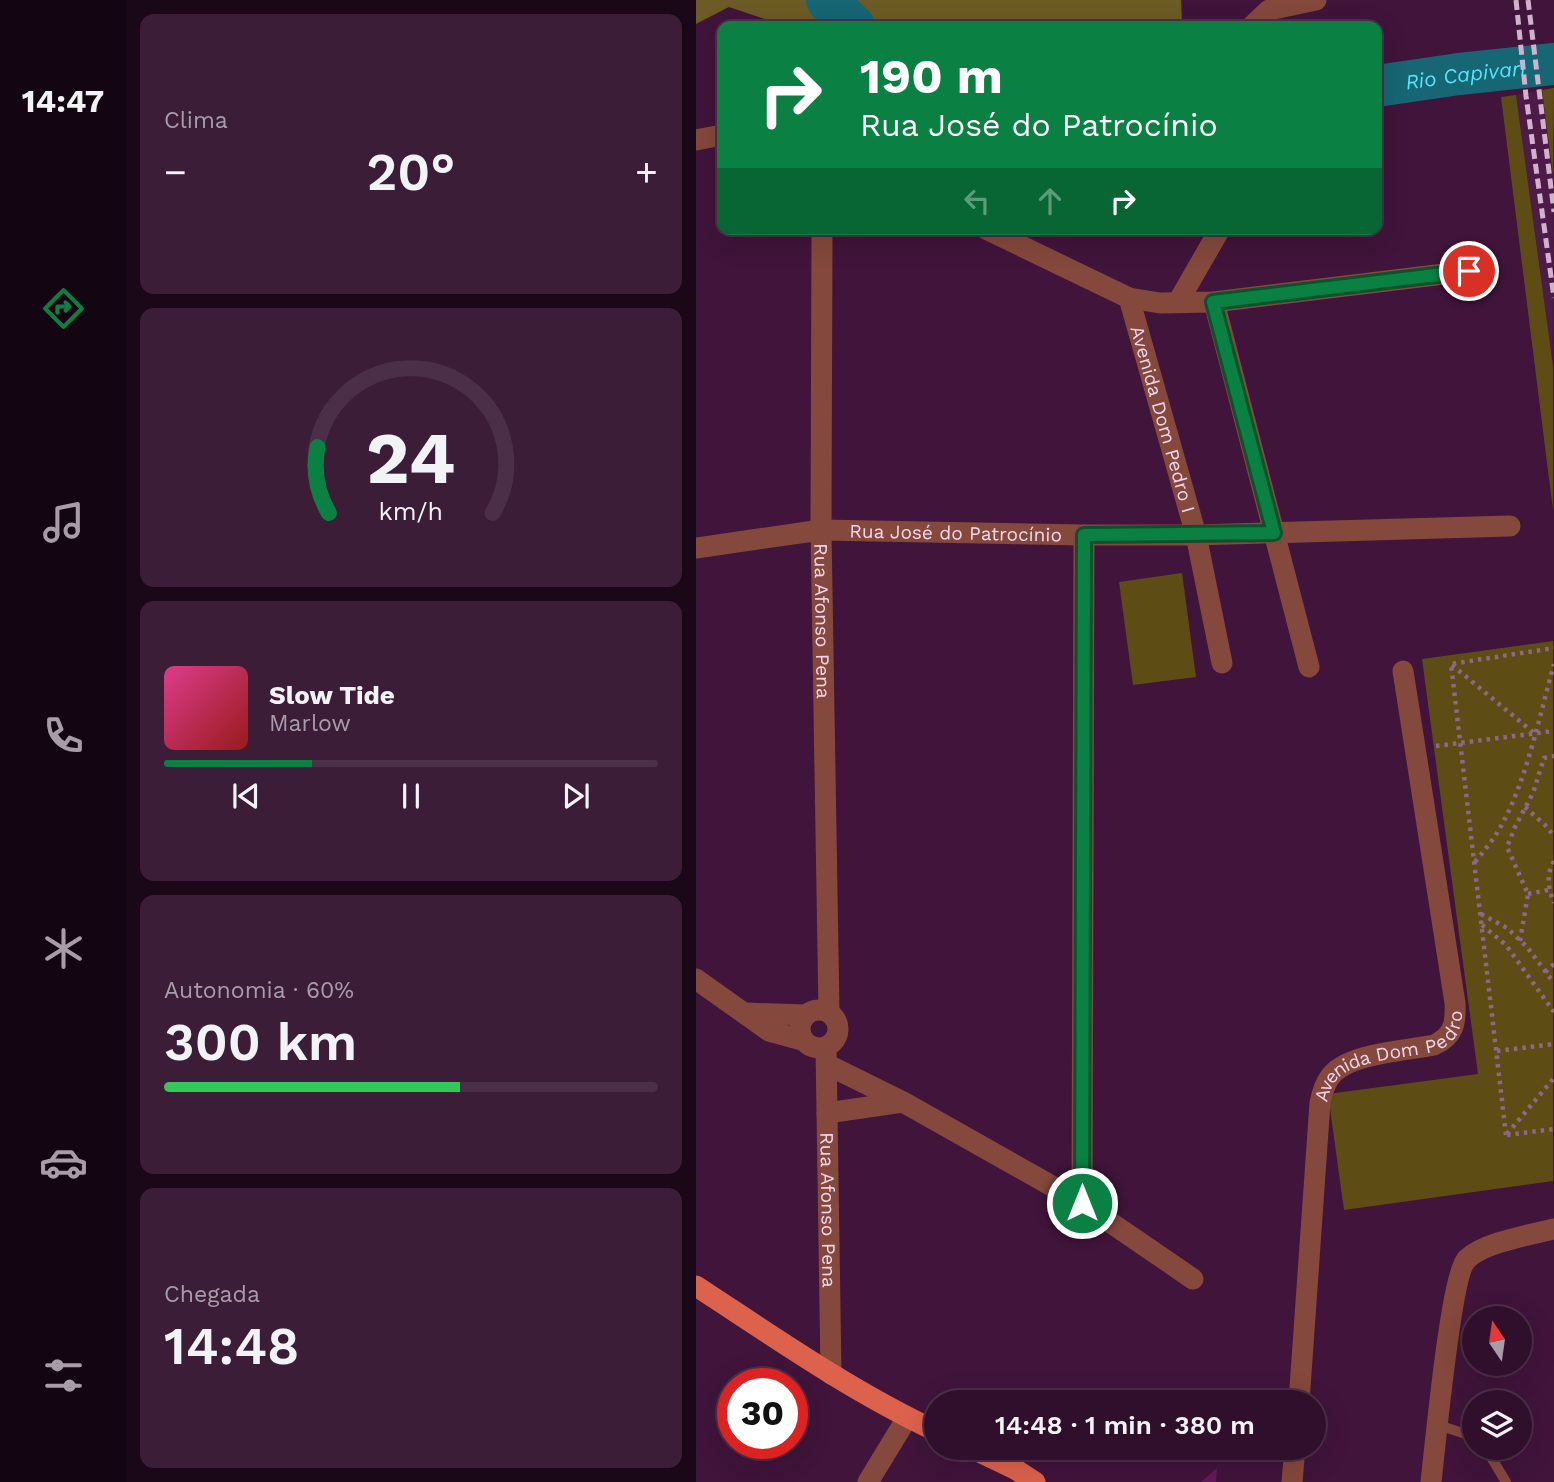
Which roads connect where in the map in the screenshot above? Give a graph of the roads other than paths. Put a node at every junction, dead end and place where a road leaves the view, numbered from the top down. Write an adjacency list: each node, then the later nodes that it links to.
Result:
1 (1316, 0): 2 (street)
2 (1257, 21)
3 (717, 136): 4 (street)
4 (696, 140)
5 (822, 235): 13 (street, Rua Afonso Pena)
6 (998, 235): 9 (street)
7 (1217, 235): 10 (street)
8 (1469, 271): 11 (street)
9 (1129, 298): 10 (street); 16 (street, Avenida Dom Pedro I)
10 (1178, 302): 11 (street)
11 (1213, 302): 14 (street)
12 (1510, 526): 14 (street, Rua José do Patrocínio)
13 (821, 530): 15 (street, Rua José do Patrocínio); 17 (street, Rua José do Patrocínio); 22 (street, Rua Afonso Pena)
14 (1274, 533): 16 (street, Rua José do Patrocínio); 19 (street)
15 (1084, 535): 16 (street, Rua José do Patrocínio); 29 (street)
16 (1196, 535): 18 (street, Avenida Dom Pedro I)
17 (696, 548)
18 (1222, 663)
19 (1309, 667)
20 (1403, 671): 34 (street, Avenida Dom Pedro)
21 (696, 979): 23 (street)
22 (829, 1012): 24 (street); 26 (street)
23 (744, 1013): 24 (street); 25 (street)
24 (804, 1015): 25 (street)
25 (803, 1040): 26 (street)
26 (827, 1056): 27 (street); 28 (street, Rua Afonso Pena)
27 (903, 1102): 28 (street); 29 (street)
28 (827, 1113): 33 (street, Rua Afonso Pena)
29 (1082, 1203): 31 (street)
30 (1554, 1229): 36 (street)
31 (1193, 1279)
32 (696, 1286): 33 (main road)
33 (831, 1374): 35 (main road)
34 (1300, 1390)
35 (907, 1418): 37 (main road); 42 (street)
36 (1438, 1424): 38 (lane); 45 (street)
37 (924, 1426)
38 (1462, 1432)
39 (996, 1460): 43 (main road)
40 (1294, 1460): 44 (street)
41 (1493, 1460): 46 (lane)
42 (869, 1482)
43 (1035, 1482)
44 (1292, 1482)
45 (1431, 1482)
46 (1506, 1482)

